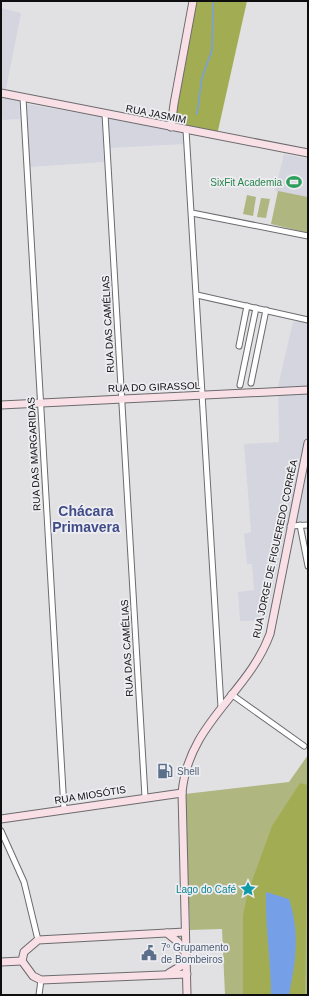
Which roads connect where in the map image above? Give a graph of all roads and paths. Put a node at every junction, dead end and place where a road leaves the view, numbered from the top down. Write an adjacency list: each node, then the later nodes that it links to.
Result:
1 (193, 1): 5 (street)
2 (1, 93): 3 (street, RUA JASMIM)
3 (23, 98): 4 (street, RUA JASMIM); 21 (street, RUA DAS MARGARIDAS)
4 (106, 114): 5 (street, RUA JASMIM); 20 (street, RUA DAS CAMÉLIAS)
5 (171, 127): 6 (street, RUA JASMIM)
6 (186, 130): 7 (street, RUA JASMIM); 8 (street)
7 (308, 153)
8 (192, 213): 9 (street); 10 (street)
9 (308, 236)
10 (197, 295): 11 (street); 19 (street)
11 (247, 306): 12 (street); 15 (street)
12 (256, 308): 13 (street); 17 (street)
13 (266, 310): 14 (street); 16 (street)
14 (308, 320)
15 (239, 346)
16 (251, 383)
17 (240, 385)
18 (308, 390): 19 (street, RUA DO GIRASSOL)
19 (203, 395): 20 (street, RUA DO GIRASSOL); 29 (street)
20 (121, 398): 21 (street, RUA DO GIRASSOL); 32 (street, RUA DAS CAMÉLIAS)
21 (40, 403): 22 (street, RUA DO GIRASSOL); 33 (street, RUA DAS MARGARIDAS)
22 (1, 405)
23 (308, 442): 26 (street, RUA JORGE DE FIGUEREDO CORRÊA)
24 (300, 525): 25 (street); 26 (street); 27 (street)
25 (308, 525)
26 (290, 526): 28 (street, RUA JORGE DE FIGUEREDO CORRÊA)
27 (308, 566)
28 (231, 694): 29 (street, RUA JORGE DE FIGUEREDO CORRÊA); 30 (street)
29 (222, 707): 31 (street, RUA JORGE DE FIGUEREDO CORRÊA)
30 (304, 746)
31 (182, 793): 32 (street, RUA MIOSÓTIS); 36 (street, RUA JORGE DE FIGUEREDO CORRÊA)
32 (144, 797): 33 (street, RUA MIOSÓTIS)
33 (64, 809): 34 (street, RUA MIOSÓTIS)
34 (1, 819)
35 (1, 831): 38 (street)
36 (185, 932): 37 (street); 39 (street, RUA JORGE DE FIGUEREDO CORRÊA)
37 (167, 933): 38 (street); 39 (street)
38 (38, 940): 40 (street)
39 (186, 954): 42 (street); 43 (street, RUA JORGE DE FIGUEREDO CORRÊA)
40 (22, 961): 41 (street); 44 (street)
41 (1, 962)
42 (169, 973): 43 (street); 44 (street)
43 (187, 974): 46 (street, RUA JORGE DE FIGUEREDO CORRÊA)
44 (41, 980): 45 (street)
45 (39, 995)
46 (188, 995)

